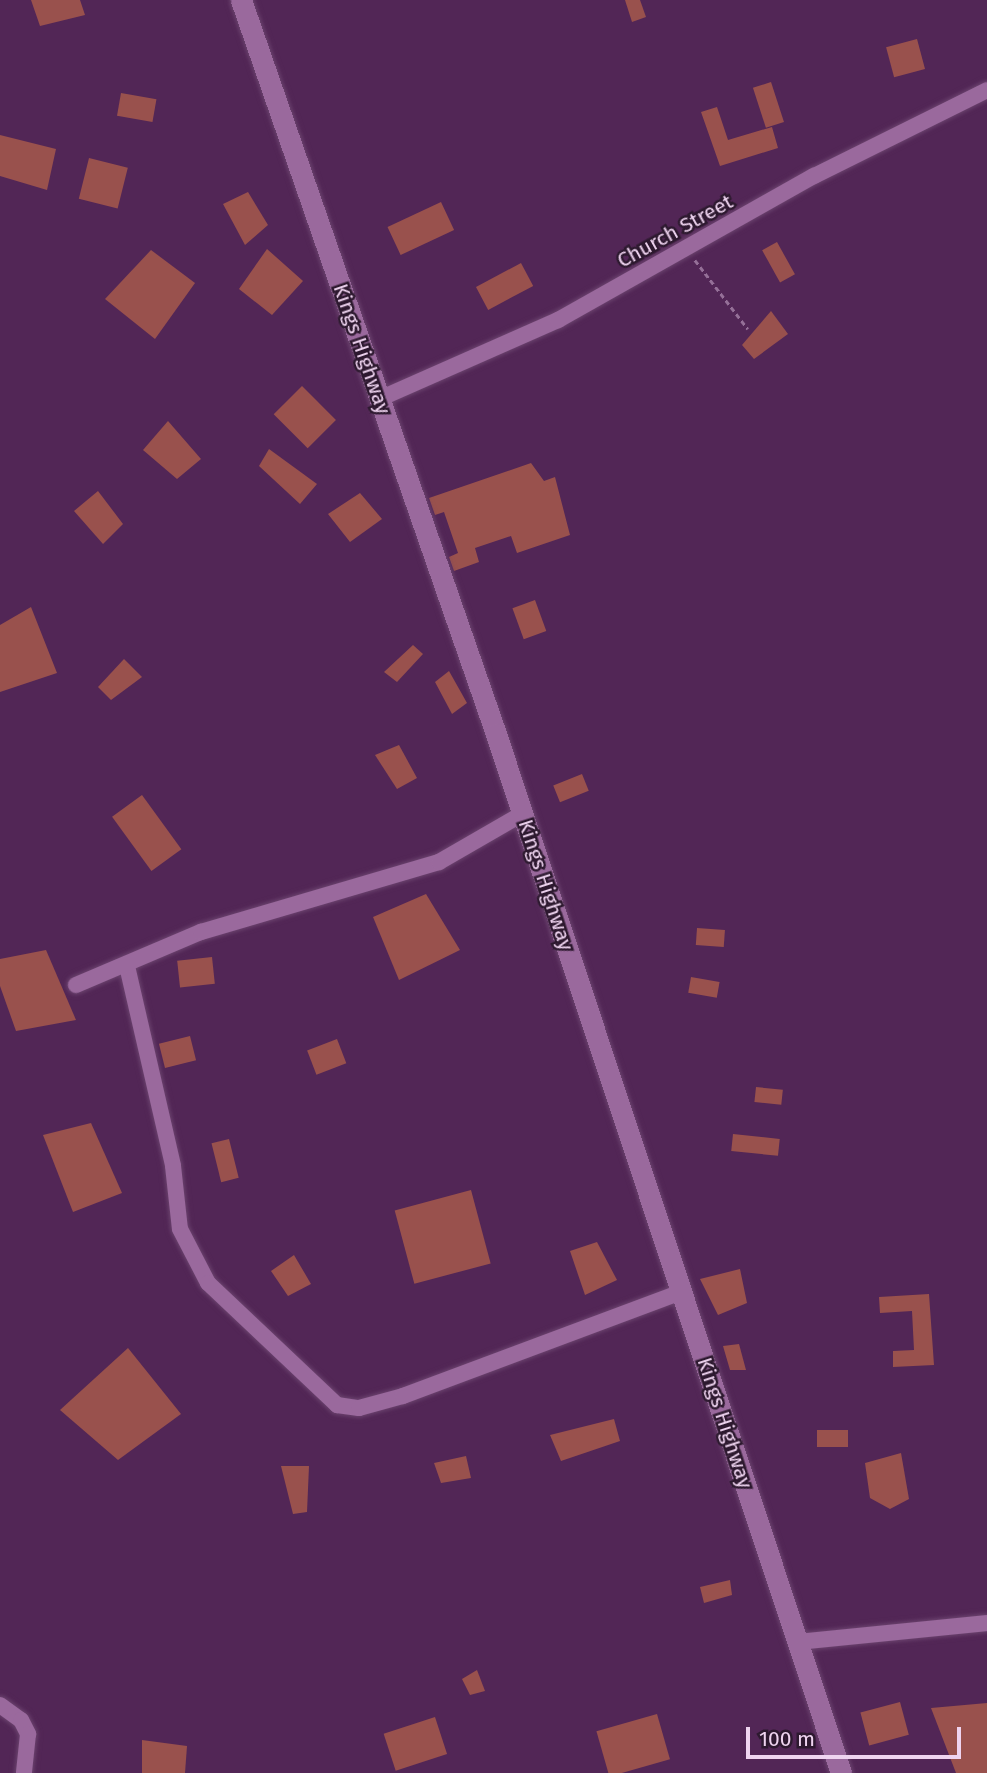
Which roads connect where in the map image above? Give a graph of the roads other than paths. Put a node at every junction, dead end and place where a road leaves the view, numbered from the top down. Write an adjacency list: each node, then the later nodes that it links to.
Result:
1 (241, 0): 3 (street, Kings Highway)
2 (987, 90): 3 (street, Church Street)
3 (379, 399): 4 (street, Kings Highway)
4 (522, 814): 5 (street); 7 (street, Kings Highway)
5 (127, 966): 6 (street); 7 (street)
6 (76, 985)
7 (681, 1292): 9 (street, Kings Highway)
8 (987, 1623): 9 (street)
9 (798, 1642): 12 (street, Kings Highway)
10 (0, 1705): 11 (street)
11 (24, 1773)
12 (841, 1773)

